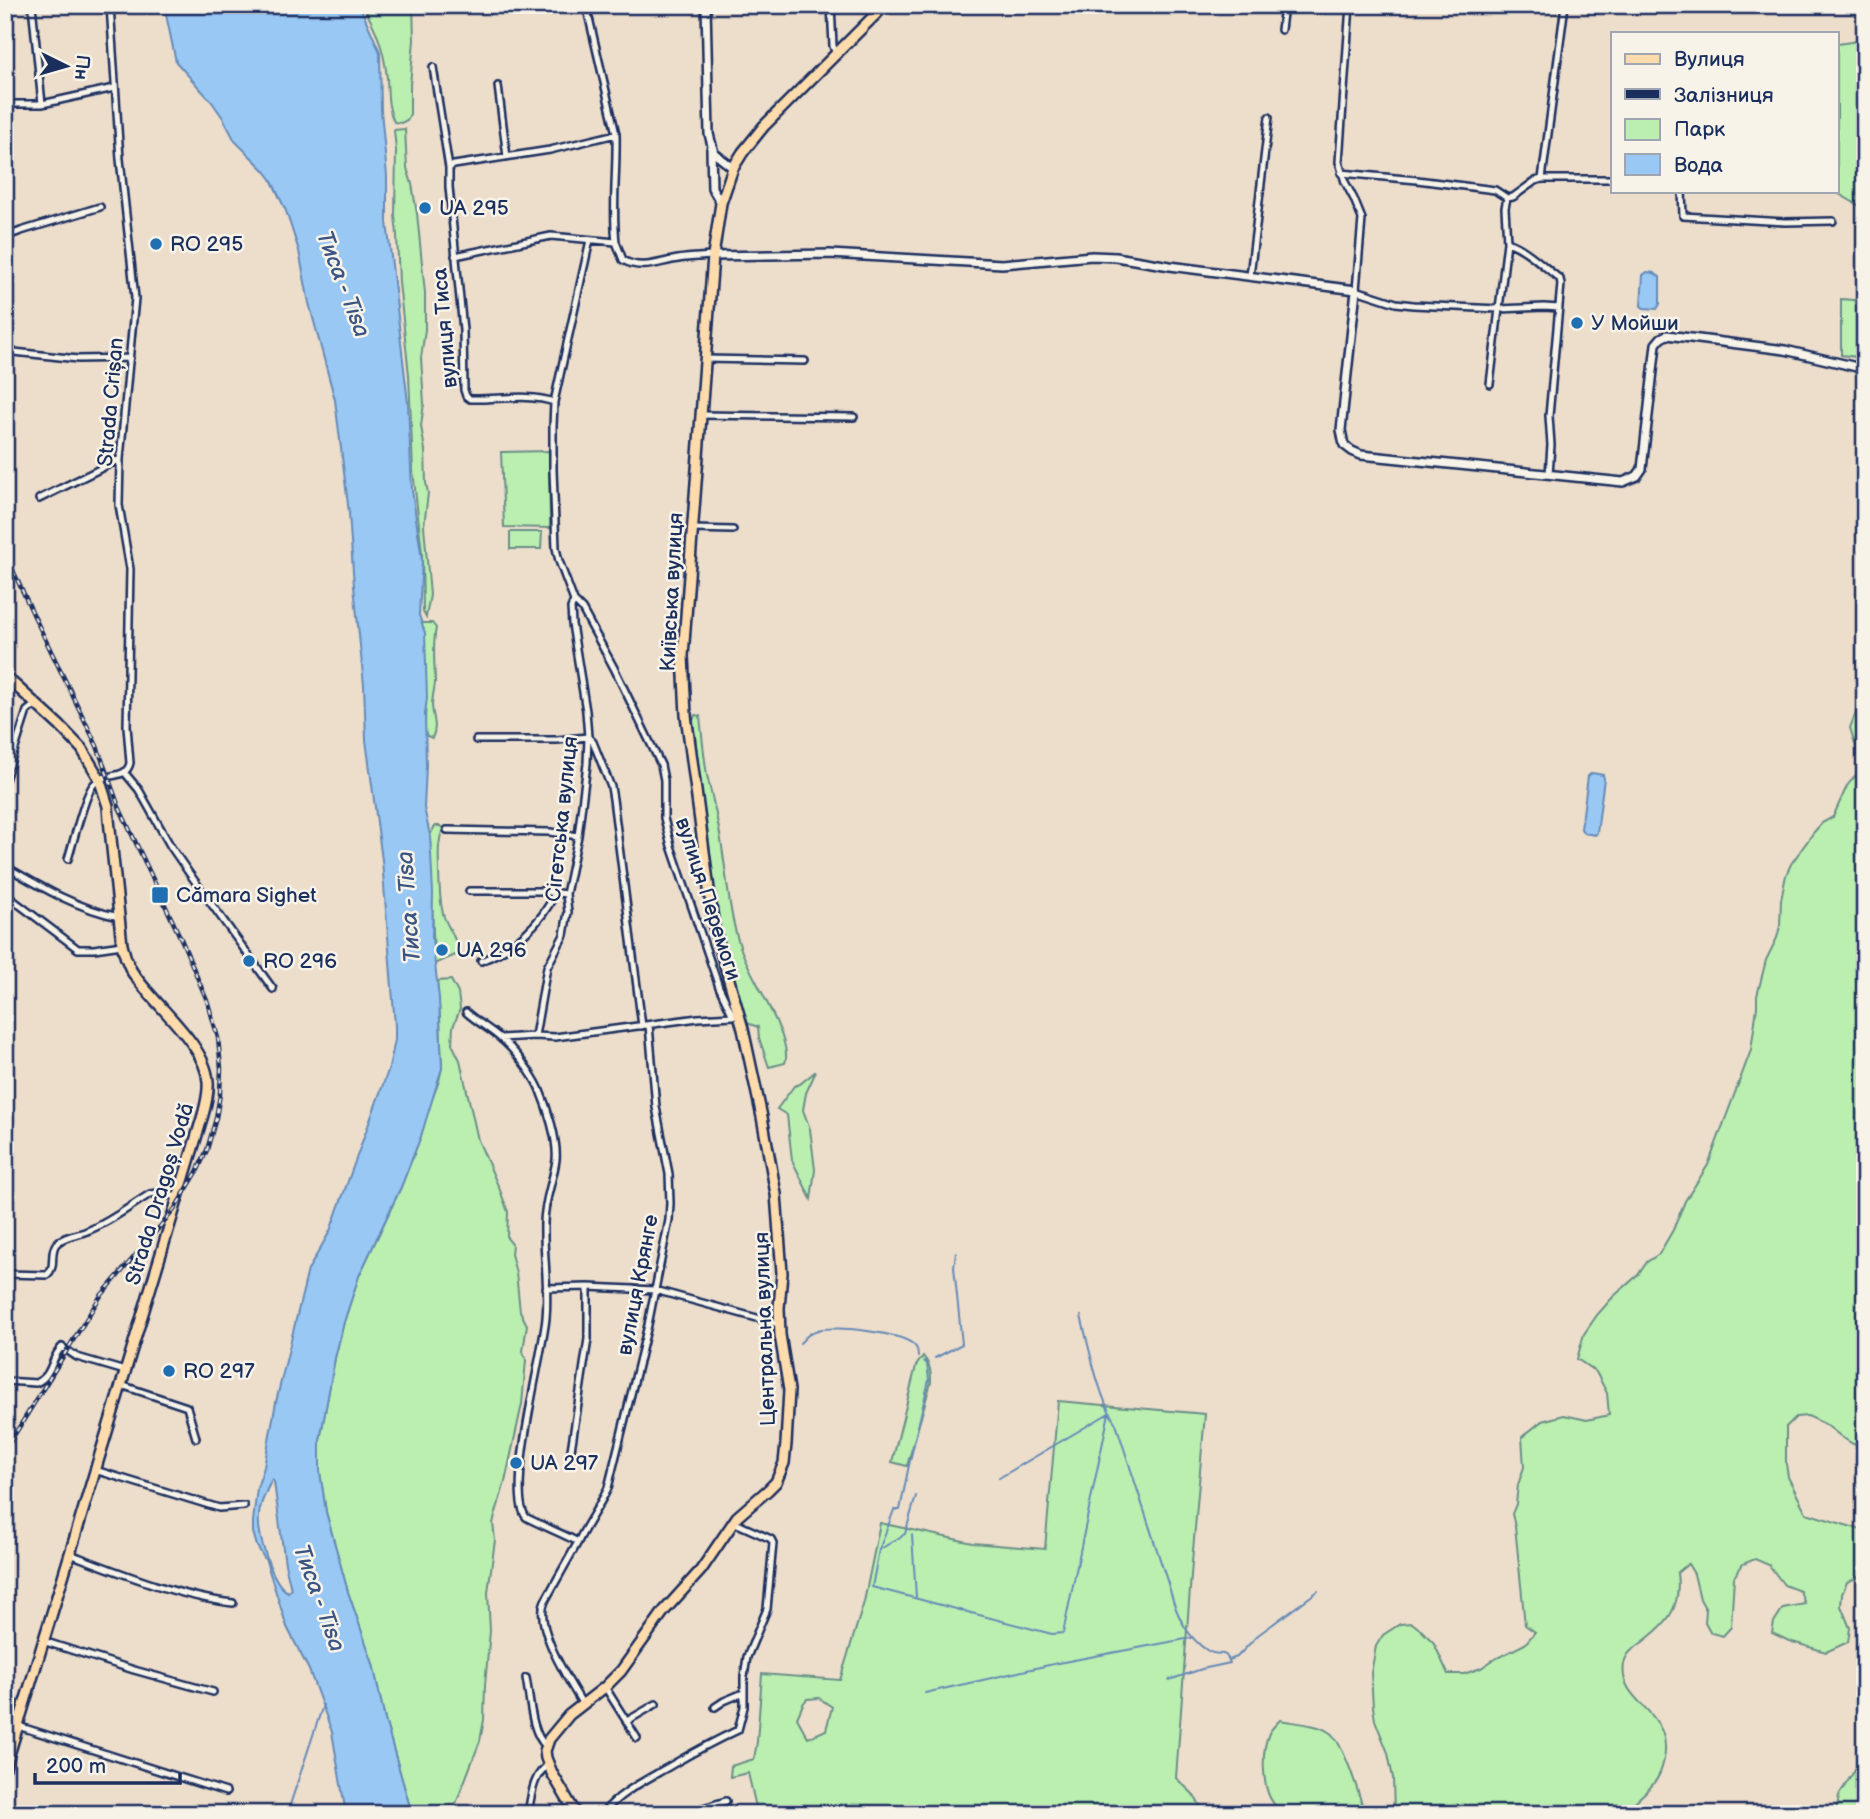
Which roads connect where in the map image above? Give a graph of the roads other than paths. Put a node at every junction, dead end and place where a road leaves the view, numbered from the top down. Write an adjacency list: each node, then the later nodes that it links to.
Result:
1 (32, 5): 16 (street)
2 (110, 5): 14 (street, Strada Crișan)
3 (586, 5): 18 (street)
4 (706, 5): 19 (street)
5 (831, 5): 11 (street)
6 (885, 5): 11 (main road, Київська вулиця)
7 (1284, 5): 10 (street)
8 (1350, 5): 23 (street)
9 (1565, 5): 24 (street)
10 (1282, 30)
11 (836, 54): 21 (main road, Київська вулиця)
12 (433, 67): 22 (street, вулиця Тиса)
13 (498, 86): 20 (street)
14 (114, 88): 16 (street); 42 (street, Strada Crișan)
15 (5, 104): 16 (street)
16 (43, 104)
17 (1269, 117): 37 (street)
18 (616, 134): 20 (street); 34 (street)
19 (711, 145): 21 (street); 28 (street)
20 (506, 157): 22 (street)
21 (733, 168): 28 (main road, Київська вулиця)
22 (449, 169): 35 (street, вулиця Тиса)
23 (1341, 173): 27 (street); 38 (street)
24 (1542, 179): 25 (street); 27 (street)
25 (1611, 179)
26 (1682, 192): 30 (street)
27 (1507, 198): 33 (street)
28 (721, 203): 36 (main road, Київська вулиця)
29 (100, 207): 31 (street)
30 (1833, 220)
31 (5, 237)
32 (590, 240): 34 (street); 35 (street); 47 (street)
33 (1507, 242): 39 (street); 40 (street)
34 (616, 243): 36 (street)
35 (455, 256): 47 (street, вулиця Тиса)
36 (713, 256): 37 (street); 43 (main road, Київська вулиця)
37 (1250, 276): 38 (street)
38 (1356, 290): 40 (street); 51 (street)
39 (1559, 308): 40 (street); 51 (street)
40 (1499, 309): 46 (street)
41 (5, 351): 42 (street)
42 (130, 358): 50 (street, Strada Crișan)
43 (705, 359): 44 (street); 48 (main road, Київська вулиця)
44 (805, 361)
45 (1865, 369): 51 (street)
46 (1490, 384)
47 (554, 402): 55 (street)
48 (701, 415): 49 (street); 53 (main road, Київська вулиця)
49 (854, 417)
50 (120, 459): 52 (street); 60 (street, Strada Crișan)
51 (1549, 474)
52 (39, 499)
53 (692, 529): 54 (street); 76 (main road, Київська вулиця)
54 (733, 530)
55 (575, 601): 58 (street, Сігетська вулиця); 76 (street, вулиця Перемоги)
56 (5, 676): 57 (main road, Strada Dragoș Vodă)
57 (36, 704): 61 (main road, Strada Dragoș Vodă); 62 (street)
58 (588, 737): 59 (street); 64 (street, Сігетська вулиця); 77 (street, вулиця Крянге)
59 (476, 740)
60 (125, 773): 61 (street); 74 (street)
61 (99, 778): 65 (street); 71 (main road, Strada Dragoș Vodă)
62 (5, 780)
63 (447, 830): 64 (street)
64 (578, 836): 70 (street, Сігетська вулиця)
65 (68, 859)
66 (5, 866): 71 (street)
67 (469, 891): 68 (street)
68 (555, 893): 70 (street); 73 (street)
69 (5, 894): 72 (street)
70 (566, 894): 78 (street, Сігетська вулиця)
71 (119, 917): 72 (main road, Strada Dragoș Vodă)
72 (122, 945): 80 (main road, Strada Dragoș Vodă)
73 (481, 961)
74 (274, 989)
75 (466, 1013): 79 (street)
76 (736, 1015): 77 (street); 85 (main road, Центральна вулиця)
77 (646, 1026): 78 (street); 84 (street, вулиця Крянге)
78 (535, 1035): 79 (street)
79 (500, 1038): 83 (street)
80 (178, 1197): 81 (street); 86 (main road, Strada Dragoș Vodă)
81 (5, 1274)
82 (588, 1287): 83 (street); 84 (street); 90 (street)
83 (546, 1288): 94 (street)
84 (655, 1290): 85 (street); 94 (street, вулиця Крянге)
85 (779, 1324): 93 (main road, Центральна вулиця)
86 (125, 1371): 87 (street); 88 (main road, Strada Dragoș Vodă)
87 (5, 1381)
88 (121, 1385): 89 (street); 91 (main road, Strada Dragoș Vodă)
89 (196, 1438)
90 (571, 1450)
91 (95, 1470): 92 (street); 95 (main road, Strada Dragoș Vodă)
92 (244, 1506)
93 (733, 1522): 99 (main road, Центральна вулиця); 101 (street)
94 (578, 1542): 102 (street, вулиця Крянге)
95 (70, 1554): 96 (street); 97 (main road, Strada Dragoș Vodă)
96 (233, 1603)
97 (44, 1641): 100 (street); 106 (main road, Strada Dragoș Vodă)
98 (526, 1678): 108 (street)
99 (605, 1687): 102 (main road, Центральна вулиця); 105 (street)
100 (213, 1692)
101 (743, 1693): 104 (street); 115 (street)
102 (582, 1703): 108 (main road, Центральна вулиця)
103 (656, 1704): 105 (street)
104 (715, 1707)
105 (627, 1721): 107 (street)
106 (18, 1727): 110 (main road, Strada Dragoș Vodă); 111 (street)
107 (637, 1738)
108 (546, 1746): 109 (main road)
109 (549, 1765): 113 (street); 114 (main road)
110 (5, 1768)
111 (226, 1792)
112 (726, 1801): 116 (street)
113 (528, 1814)
114 (576, 1814)
115 (602, 1814)
116 (684, 1814)

